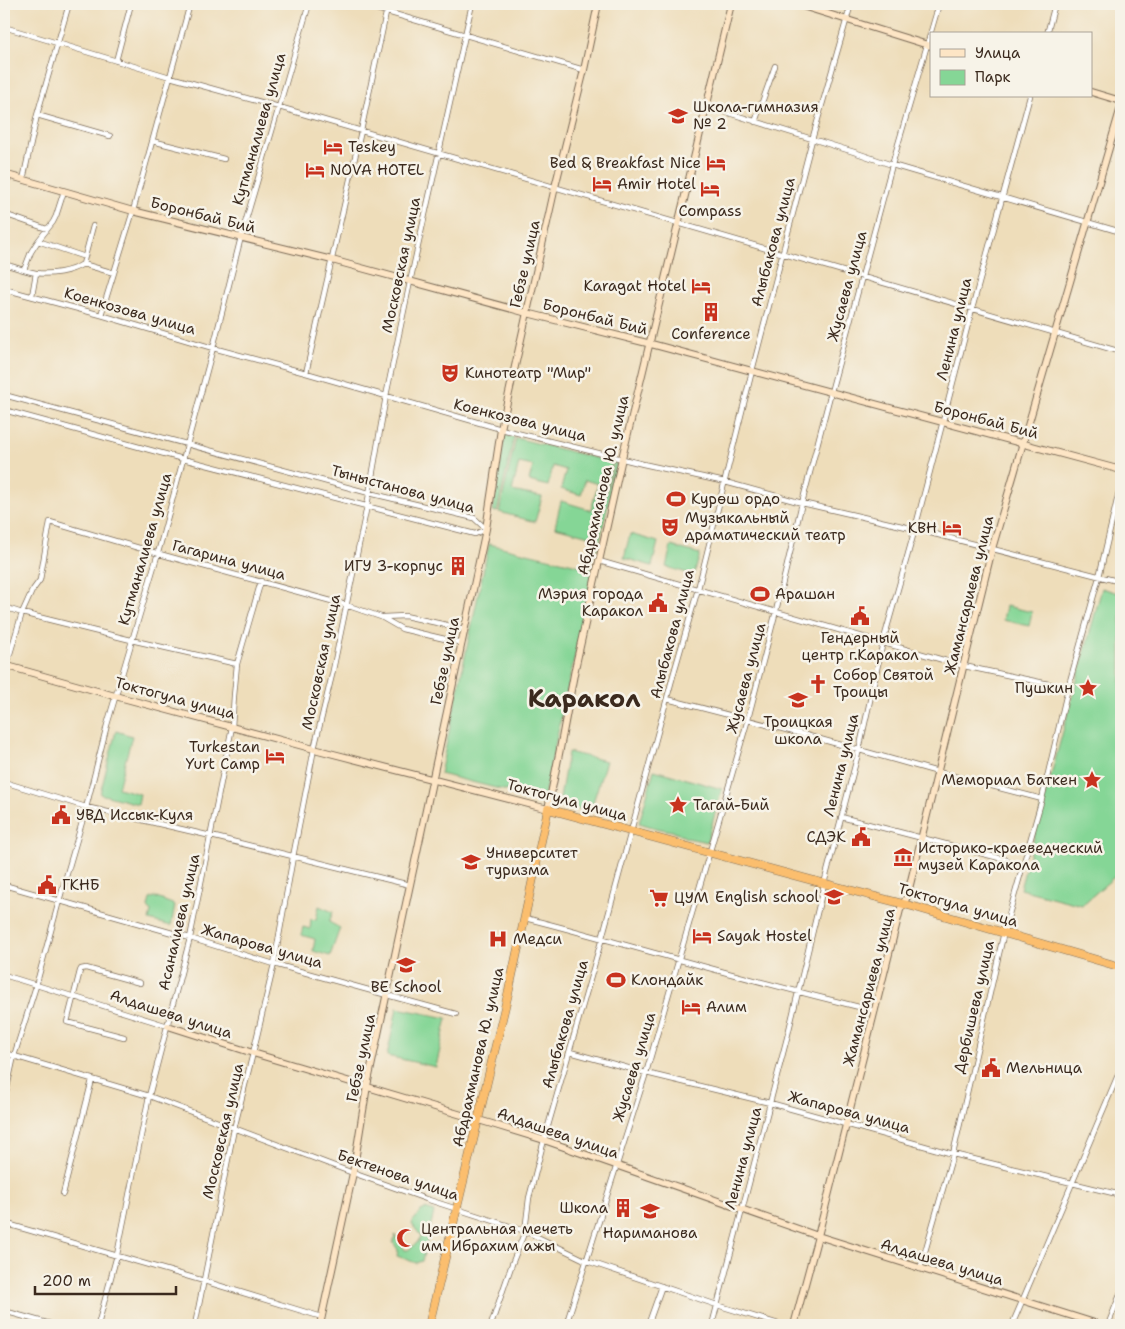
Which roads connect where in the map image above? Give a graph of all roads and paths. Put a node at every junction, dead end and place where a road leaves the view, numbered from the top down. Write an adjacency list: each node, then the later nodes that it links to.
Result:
1 (69, 4): 20 (street)
2 (132, 4): 22 (street)
3 (190, 4): 25 (street)
4 (309, 4): 30 (street, Кутманалиева улица)
5 (360, 4): 14 (street)
6 (388, 4): 14 (street)
7 (472, 4): 19 (street, Московская улица)
8 (598, 4): 24 (main road, Гебзе улица)
9 (731, 4): 29 (main road, Абдрахманова Ю. улица)
10 (796, 4): 15 (main road)
11 (851, 4): 15 (street, Алыбакова улица)
12 (939, 4): 17 (street, Жусаева улица)
13 (1055, 4): 18 (street)
14 (386, 12): 19 (street); 34 (street)
15 (847, 19): 21 (main road); 36 (street, Алыбакова улица)
16 (4, 27): 20 (street)
17 (932, 32)
18 (1048, 32)
19 (465, 34): 24 (street); 38 (street, Московская улица)
20 (58, 42): 22 (street); 32 (street)
21 (929, 45): 40 (street, Жусаева улица)
22 (116, 61): 25 (street)
23 (775, 66): 33 (street)
24 (584, 70): 43 (main road, Гебзе улица)
25 (170, 77): 30 (street); 37 (street)
26 (1092, 92): 28 (main road)
27 (1029, 98): 45 (street, Ленина улица)
28 (1121, 101)
29 (706, 106): 33 (street); 48 (main road, Абдрахманова Ю. улица)
30 (279, 107): 34 (street); 53 (street, Кутманалиева улица)
31 (1121, 107): 49 (main road, Жамансариева улица)
32 (37, 115): 35 (street); 42 (street)
33 (755, 122): 36 (street)
34 (361, 131): 38 (street); 57 (street)
35 (110, 136)
36 (812, 140): 40 (street); 55 (street, Алыбакова улица)
37 (152, 141): 39 (street); 46 (street)
38 (438, 153): 43 (street); 64 (street, Московская улица)
39 (224, 159)
40 (892, 165): 45 (street); 63 (street, Жусаева улица)
41 (4, 174): 42 (main road, Боронбай Бий)
42 (23, 180): 44 (main road, Боронбай Бий)
43 (555, 187): 48 (street); 68 (main road, Гебзе улица)
44 (64, 191): 46 (main road, Боронбай Бий); 51 (street)
45 (1002, 196): 49 (street); 67 (street, Ленина улица)
46 (133, 211): 53 (main road, Боронбай Бий); 62 (street)
47 (4, 214): 51 (street)
48 (678, 223): 55 (street); 71 (main road, Абдрахманова Ю. улица)
49 (1088, 223): 52 (street); 70 (main road, Жамансариева улица)
50 (93, 226): 56 (street)
51 (48, 229): 54 (street)
52 (1121, 232)
53 (241, 237): 57 (main road, Боронбай Бий); 72 (street, Кутманалиева улица)
54 (38, 241): 56 (street); 60 (street)
55 (782, 254): 63 (street); 74 (street, Алыбакова улица)
56 (84, 257): 59 (street)
57 (332, 260): 64 (main road, Боронбай Бий); 75 (street)
58 (4, 264): 60 (street)
59 (83, 264): 61 (street); 62 (street)
60 (24, 270): 61 (street)
61 (36, 273): 66 (street)
62 (114, 273): 69 (street)
63 (863, 277): 67 (street); 76 (street, Жусаева улица)
64 (410, 282): 68 (main road, Боронбай Бий); 78 (street, Московская улица)
65 (4, 289): 66 (street, Коенкозова улица)
66 (32, 296): 69 (street, Коенкозова улица)
67 (972, 309): 70 (street); 80 (street, Ленина улица)
68 (527, 313): 71 (main road, Боронбай Бий); 81 (main road, Гебзе улица)
69 (101, 315): 72 (street, Коенкозова улица)
70 (1056, 333): 73 (street); 82 (main road, Жамансариева улица)
71 (649, 343): 74 (main road, Боронбай Бий); 84 (main road, Абдрахманова Ю. улица)
72 (213, 348): 75 (street, Коенкозова улица); 83 (street, Кутманалиева улица)
73 (1121, 352)
74 (752, 371): 76 (main road, Боронбай Бий); 87 (street, Алыбакова улица)
75 (306, 373): 78 (street, Коенкозова улица)
76 (831, 392): 80 (main road, Боронбай Бий); 90 (street, Жусаева улица)
77 (4, 395): 83 (street, Тыныстанова улица)
78 (386, 396): 81 (street, Коенкозова улица); 89 (street, Московская улица)
79 (4, 410): 85 (street, Тыныстанова улица)
80 (943, 422): 82 (main road, Боронбай Бий); 93 (street, Ленина улица)
81 (501, 429): 84 (street, Коенкозова улица); 92 (main road, Гебзе улица)
82 (1023, 443): 86 (main road, Боронбай Бий); 94 (main road, Жамансариева улица)
83 (187, 444): 85 (street, Кутманалиева улица); 89 (street, Тыныстанова улица)
84 (622, 458): 87 (street, Коенкозова улица); 96 (main road, Абдрахманова Ю. улица)
85 (183, 459): 91 (street, Тыныстанова улица); 95 (street, Кутманалиева улица)
86 (1121, 470)
87 (725, 482): 90 (street, Коенкозова улица); 100 (street, Алыбакова улица)
88 (1121, 484): 97 (street, Дербишева улица)
89 (369, 493): 91 (street, Московская улица); 92 (street, Тыныстанова улица)
90 (802, 503): 93 (street, Коенкозова улица); 103 (street, Жусаева улица)
91 (367, 506): 92 (street, Тыныстанова улица); 101 (street, Московская улица)
92 (486, 529): 106 (main road, Гебзе улица)
93 (915, 529): 94 (street, Коенкозова улица); 108 (street, Ленина улица)
94 (992, 549): 97 (street, Коенкозова улица); 112 (main road, Жамансариева улица)
95 (158, 553): 98 (street, Гагарина улица); 104 (street, Гагарина улица); 107 (street, Кутманалиева улица)
96 (599, 561): 100 (street); 126 (main road, Абдрахманова Ю. улица)
97 (1099, 577): 99 (street, Коенкозова улица); 114 (street, Дербишева улица)
98 (261, 581): 101 (street, Гагарина улица); 110 (street, Асаналиева улица)
99 (1121, 582)
100 (698, 589): 103 (street); 116 (street, Алыбакова улица)
101 (346, 605): 105 (street, Гагарина улица); 119 (street, Московская улица)
102 (4, 607): 104 (street)
103 (776, 611): 108 (street); 117 (street, Жусаева улица)
104 (22, 613): 107 (street); 111 (street, Гагарина улица)
105 (381, 618): 106 (street, Гагарина улица); 109 (street, Гагарина улица)
106 (465, 629): 109 (main road, Гебзе улица)
107 (131, 640): 110 (street); 115 (street, Кутманалиева улица)
108 (883, 642): 112 (street); 120 (street, Ленина улица)
109 (462, 643): 122 (main road, Гебзе улица)
110 (237, 664): 118 (street, Асаналиева улица)
111 (5, 666): 113 (street, Гагарина улица); 115 (main road, Токтогула улица)
112 (964, 666): 114 (street); 121 (main road, Жамансариева улица)
113 (4, 674)
114 (1068, 688): 124 (street, Дербишева улица)
115 (115, 696): 118 (main road, Токтогула улица); 125 (street, Кутманалиева улица)
116 (670, 700): 117 (street); 128 (street, Алыбакова улица)
117 (748, 719): 120 (street); 131 (street, Жусаева улица)
118 (232, 727): 119 (main road, Токтогула улица); 129 (street, Асаналиева улица)
119 (314, 749): 122 (main road, Токтогула улица); 132 (street, Московская улица)
120 (859, 750): 121 (street); 127 (street, Ленина улица)
121 (938, 772): 124 (street); 130 (main road, Жамансариева улица)
122 (433, 779): 126 (main road, Токтогула улица); 136 (main road, Гебзе улица)
123 (4, 782): 125 (street)
124 (1042, 799): 140 (street, Дербишева улица)
125 (86, 807): 129 (street); 137 (street, Кутманалиева улица)
126 (548, 809): 128 (highway, Токтогула улица); 139 (highway, Абдрахманова Ю. улица)
127 (841, 817): 130 (street); 134 (street, Ленина улица)
128 (631, 832): 131 (highway, Токтогула улица); 142 (street, Алыбакова улица)
129 (211, 836): 132 (street); 141 (street, Асаналиева улица)
130 (921, 838): 133 (street); 138 (main road, Жамансариева улица)
131 (710, 852): 134 (highway, Токтогула улица); 143 (street, Жусаева улица)
132 (293, 856): 136 (street); 144 (street, Московская улица)
133 (1007, 860)
134 (824, 884): 138 (highway, Токтогула улица); 149 (street, Ленина улица)
135 (4, 885): 137 (street, Жапарова улица)
136 (410, 885): 150 (main road, Гебзе улица)
137 (59, 901): 141 (street, Жапарова улица); 148 (street, Кутманалиева улица)
138 (903, 904): 140 (highway, Токтогула улица); 152 (main road, Жамансариева улица)
139 (525, 918): 142 (street); 167 (highway, Абдрахманова Ю. улица)
140 (1004, 932): 145 (highway, Токтогула улица); 171 (street, Дербишева улица)
141 (190, 938): 144 (street, Жапарова улица); 154 (street, Асаналиева улица)
142 (602, 938): 143 (street); 156 (street, Алыбакова улица)
143 (678, 960): 149 (street); 161 (street, Жусаева улица)
144 (274, 964): 150 (street, Жапарова улица); 158 (street, Московская улица)
145 (1121, 967)
146 (4, 975): 148 (street, Алдашева улица)
147 (140, 983): 151 (street)
148 (36, 986): 151 (street, Алдашева улица); 159 (street, Кутманалиева улица)
149 (797, 992): 152 (street); 166 (street, Ленина улица)
150 (387, 995): 153 (street, Жапарова улица); 163 (main road, Гебзе улица)
151 (73, 996): 154 (street, Алдашева улица); 155 (street)
152 (875, 1011): 168 (main road, Жамансариева улица)
153 (456, 1014)
154 (168, 1026): 158 (main road, Алдашева улица); 164 (street, Асаналиева улица)
155 (124, 1037)
156 (570, 1052): 161 (street, Жапарова улица); 170 (street, Алыбакова улица)
157 (4, 1053): 159 (street, Бектенова улица)
158 (253, 1053): 163 (main road, Алдашева улица); 169 (street, Московская улица)
159 (14, 1056): 162 (street, Бектенова улица); 165 (street, Кутманалиева улица)
160 (1121, 1068): 174 (street)
161 (646, 1073): 166 (street, Жапарова улица); 172 (street, Жусаева улица)
162 (92, 1080): 164 (street, Бектенова улица); 175 (street)
163 (367, 1086): 167 (main road, Алдашева улица); 173 (main road, Гебзе улица)
164 (149, 1096): 169 (street, Бектенова улица); 182 (street, Асаналиева улица)
165 (4, 1101)
166 (770, 1103): 168 (street, Жапарова улица); 178 (street, Ленина улица)
167 (478, 1119): 170 (main road, Алдашева улица); 177 (highway, Абдрахманова Ю. улица)
168 (847, 1123): 171 (street, Жапарова улица); 181 (main road, Жамансариева улица)
169 (234, 1129): 173 (street, Бектенова улица); 185 (street, Московская улица)
170 (544, 1140): 172 (main road, Алдашева улица); 180 (street, Алыбакова улица)
171 (953, 1154): 174 (street, Жапарова улица); 184 (street, Дербишева улица)
172 (617, 1166): 178 (main road, Алдашева улица); 183 (street, Жусаева улица)
173 (353, 1173): 177 (street, Бектенова улица); 191 (main road, Гебзе улица)
174 (1072, 1183): 176 (street, Жапарова улица); 188 (street)
175 (63, 1194)
176 (1121, 1195)
177 (456, 1209): 180 (street, Бектенова улица); 196 (highway, Абдрахманова Ю. улица)
178 (742, 1209): 181 (main road, Алдашева улица); 189 (street, Ленина улица)
179 (4, 1223): 182 (street)
180 (525, 1231): 183 (street, Бектенова улица); 197 (street, Алыбакова улица)
181 (818, 1236): 184 (main road, Алдашева улица); 202 (main road, Жамансариева улица)
182 (117, 1256): 185 (street); 193 (street, Асаналиева улица)
183 (586, 1261): 186 (street, Бектенова улица); 198 (street, Жусаева улица)
184 (920, 1269): 188 (main road, Алдашева улица)
185 (204, 1281): 191 (street); 194 (street, Московская улица)
186 (662, 1286): 189 (street, Бектенова улица); 199 (street)
187 (1121, 1292): 205 (street)
188 (1022, 1300): 203 (street); 204 (main road, Алдашева улица)
189 (717, 1305): 200 (street, Ленина улица); 201 (street, Бектенова улица)
190 (4, 1311): 192 (street)
191 (322, 1318): 195 (main road, Гебзе улица)
192 (54, 1325)
193 (98, 1325)
194 (195, 1325)
195 (320, 1325)
196 (429, 1325)
197 (491, 1325)
198 (566, 1325)
199 (648, 1325)
200 (712, 1325)
201 (782, 1325)
202 (794, 1325)
203 (1012, 1325)
204 (1101, 1325)
205 (1108, 1325)

